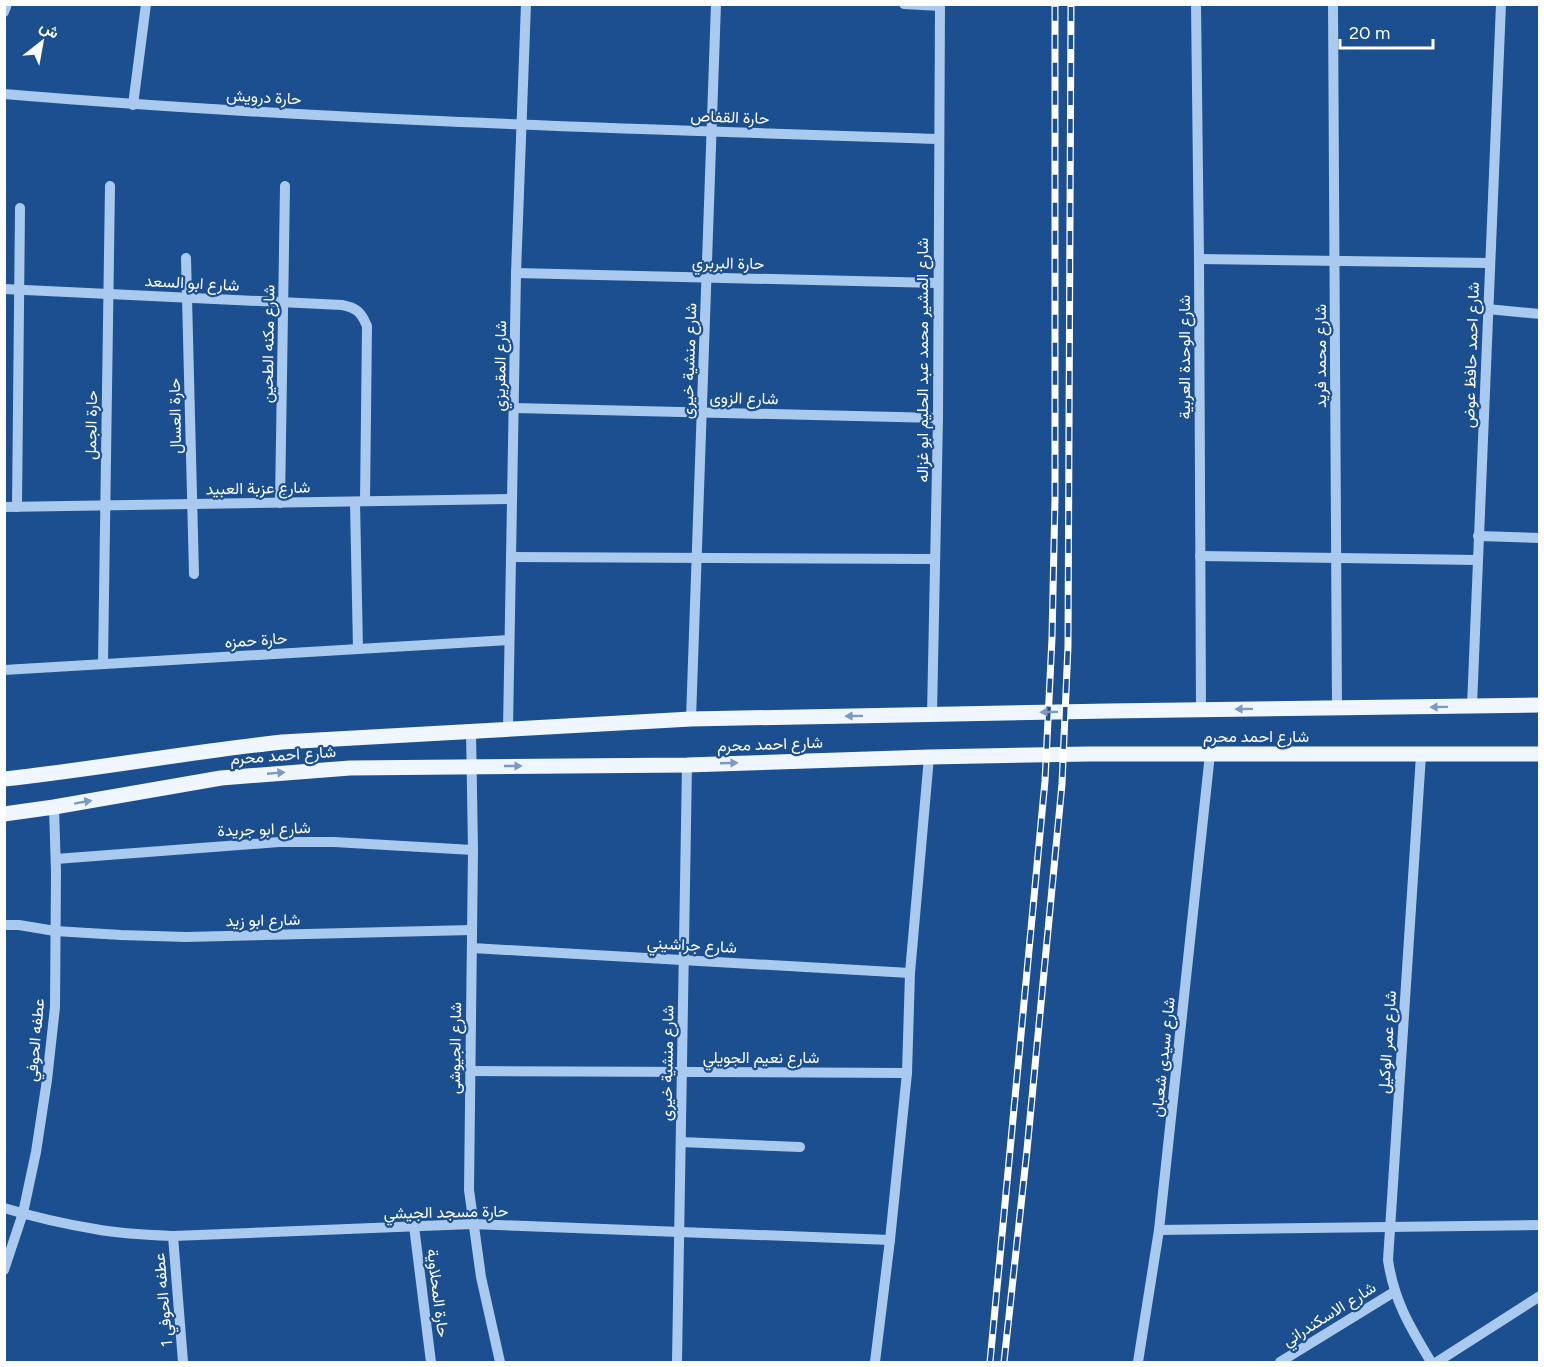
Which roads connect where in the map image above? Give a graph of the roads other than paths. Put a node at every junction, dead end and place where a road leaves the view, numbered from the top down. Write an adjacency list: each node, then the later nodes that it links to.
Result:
1 (7, 4): 10 (street)
2 (146, 4): 12 (street)
3 (526, 4): 13 (street, شارع المقريزي)
4 (716, 4): 14 (street, شارع منشية خيرى)
5 (903, 4): 9 (street)
6 (1196, 4): 20 (street, شارع الوحدة العربية)
7 (1333, 4): 21 (street, شارع محمد فريد)
8 (1501, 4): 22 (street, شارع احمد حافظ عوض)
9 (940, 5): 15 (street, شارع المشير محمد عبد الحليم ابو غزاله)
10 (4, 12)
11 (4, 94): 12 (street, حارة درويش)
12 (133, 105): 13 (street, حارة درويش)
13 (521, 125): 14 (street, حارة القفاص); 23 (street, شارع المقريزي)
14 (712, 132): 15 (street, حارة القفاص); 24 (street, شارع منشية خيرى)
15 (939, 139): 25 (street, شارع المشير محمد عبد الحليم ابو غزاله)
16 (110, 186): 28 (street, حارة الجمل)
17 (285, 186): 30 (street, شارع مكنه الطحين)
18 (20, 208): 27 (street)
19 (186, 258): 29 (street, حارة العسال)
20 (1199, 259): 21 (street); 45 (street, شارع الوحدة العربية)
21 (1335, 261): 22 (street); 48 (street, شارع محمد فريد)
22 (1489, 263): 31 (street, شارع احمد حافظ عوض)
23 (516, 273): 24 (street, حارة البربري); 33 (street, شارع المقريزي)
24 (707, 277): 25 (street, حارة البربري); 34 (street, شارع منشية خيرى)
25 (938, 283): 35 (street, شارع المشير محمد عبد الحليم ابو غزاله)
26 (4, 289): 27 (street, شارع ابو السعد)
27 (19, 289): 28 (street, شارع ابو السعد); 42 (street)
28 (108, 294): 29 (street, شارع ابو السعد); 40 (street, حارة الجمل)
29 (188, 298): 30 (street, شارع ابو السعد); 39 (street, حارة العسال)
30 (284, 303): 37 (street, شارع ابو السعد); 38 (street, شارع مكنه الطحين)
31 (1487, 309): 32 (street); 43 (street, شارع احمد حافظ عوض)
32 (1539, 314)
33 (514, 408): 34 (street, شارع الزوى); 36 (street, شارع المقريزي)
34 (702, 412): 35 (street, شارع الزوى); 47 (street, شارع منشية خيرى)
35 (938, 418): 49 (street, شارع المشير محمد عبد الحليم ابو غزاله)
36 (512, 499): 37 (street, شارع عزبة العبيد); 46 (street, شارع المقريزي)
37 (360, 502): 38 (street, شارع عزبة العبيد); 53 (street)
38 (280, 503): 39 (street, شارع عزبة العبيد)
39 (192, 504): 40 (street, شارع عزبة العبيد); 51 (street, حارة العسال)
40 (105, 506): 42 (street, شارع عزبة العبيد); 54 (street, حارة الجمل)
41 (4, 507): 42 (street, شارع عزبة العبيد)
42 (17, 507)
43 (1478, 536): 44 (street); 50 (street, شارع احمد حافظ عوض)
44 (1539, 538)
45 (1200, 556): 48 (street); 59 (street, شارع الوحدة العربية)
46 (511, 557): 47 (street); 52 (street, شارع المقريزي)
47 (696, 558): 49 (street); 61 (street, شارع منشية خيرى)
48 (1336, 558): 50 (street); 58 (street, شارع محمد فريد)
49 (935, 559): 60 (street, شارع المشير محمد عبد الحليم ابو غزاله)
50 (1477, 560): 57 (street, شارع احمد حافظ عوض)
51 (194, 574)
52 (509, 640): 53 (street, حارة حمزه); 62 (street, شارع المقريزي)
53 (358, 649): 54 (street, حارة حمزه)
54 (103, 664): 55 (street, حارة حمزه)
55 (4, 670)
56 (1539, 705): 57 (main road, شارع احمد محرم)
57 (1472, 706): 58 (main road, شارع احمد محرم, one-way to 58)
58 (1337, 708): 59 (main road, شارع احمد محرم, one-way to 59)
59 (1201, 709): 60 (main road, شارع احمد محرم, one-way to 60)
60 (932, 715): 61 (main road, شارع احمد محرم, one-way to 61)
61 (691, 719): 62 (main road, شارع احمد محرم)
62 (508, 729): 63 (main road, شارع احمد محرم)
63 (471, 731): 69 (street, شارع الجيوشى); 70 (main road, شارع احمد محرم)
64 (1210, 754): 66 (main road, شارع احمد محرم); 67 (main road, شارع احمد محرم); 92 (street, شارع سيدى شعبان)
65 (1539, 754): 66 (main road, شارع احمد محرم)
66 (1421, 755): 91 (street, شارع عمر الوكيل)
67 (929, 757): 68 (main road, شارع احمد محرم, one-way to 67); 80 (street)
68 (687, 765): 69 (main road, شارع احمد محرم, one-way to 68); 79 (street, شارع منشية خيرى)
69 (472, 766): 71 (main road, شارع احمد محرم, one-way to 69); 73 (street, شارع الجيوشى)
70 (4, 779)
71 (54, 807): 72 (main road, شارع احمد محرم); 74 (street, عطفه الحوفي)
72 (4, 814)
73 (473, 850): 74 (street, شارع ابو جريدة); 76 (street, شارع الجيوشى)
74 (56, 858): 77 (street, عطفه الحوفي)
75 (4, 925): 77 (street, شارع ابو زيد)
76 (472, 930): 77 (street, شارع ابو زيد); 78 (street, شارع الجيوشى)
77 (55, 931): 87 (street, عطفه الحوفي)
78 (472, 948): 79 (street, شارع جراشيني); 81 (street, شارع الجيوشى)
79 (684, 960): 80 (street, شارع جراشيني); 82 (street, شارع منشية خيرى)
80 (910, 973): 83 (street)
81 (470, 1071): 82 (street, شارع نعيم الجويلي); 88 (street, شارع الجيوشى)
82 (682, 1071): 83 (street, شارع نعيم الجويلي); 84 (street, شارع منشية خيرى)
83 (907, 1073): 95 (street)
84 (681, 1142): 85 (street); 93 (street, شارع منشية خيرى)
85 (800, 1147)
86 (4, 1208): 87 (street, حارة مسجد الجيشي)
87 (23, 1213): 94 (street, حارة مسجد الجيشي); 96 (street, عطفه الحوفي)
88 (472, 1224): 90 (street, حارة مسجد الجيشي); 93 (street, حارة مسجد الجيشي); 101 (street, شارع الجيوشى)
89 (1539, 1225): 91 (street)
90 (414, 1226): 94 (street, حارة مسجد الجيشي); 100 (street, حارة المحلاوية)
91 (1389, 1227): 92 (street); 97 (street, شارع عمر الوكيل)
92 (1159, 1230): 104 (street, شارع سيدى شعبان)
93 (679, 1233): 95 (street, حارة مسجد الجيشي); 102 (street, شارع منشية خيرى)
94 (173, 1236): 99 (street, عطفه الحوفي 1)
95 (890, 1240): 103 (street)
96 (4, 1270)
97 (1394, 1292): 105 (street, شارع الاسكندراني); 106 (street, شارع عمر الوكيل)
98 (1539, 1296): 107 (street)
99 (183, 1362)
100 (432, 1362)
101 (500, 1362)
102 (677, 1362)
103 (875, 1362)
104 (1138, 1362)
105 (1280, 1362)
106 (1431, 1362)
107 (1437, 1362)

